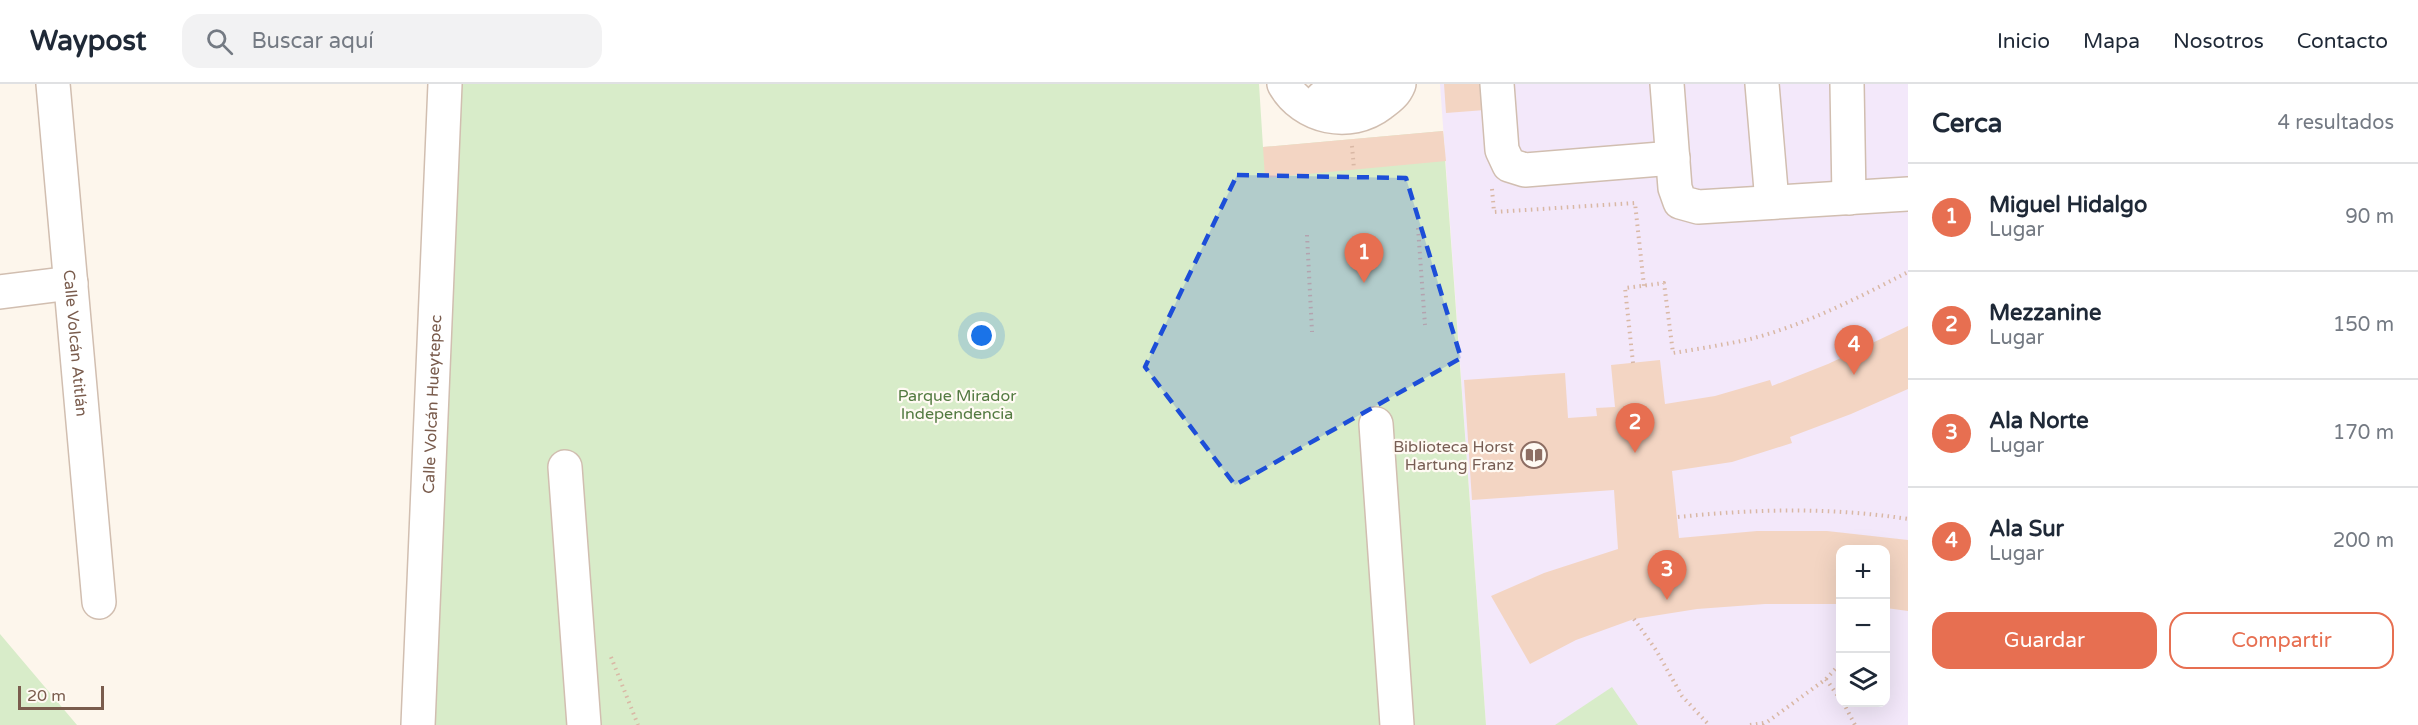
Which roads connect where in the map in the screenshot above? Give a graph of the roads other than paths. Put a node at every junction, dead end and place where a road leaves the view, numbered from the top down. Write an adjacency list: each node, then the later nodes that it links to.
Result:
1 (53, 84): 15 (street, Calle Volcán Atitlán)
2 (445, 84): 20 (street, Calle Volcán Hueytepec)
3 (1284, 84): 6 (street)
4 (1298, 84): 5 (street)
5 (1368, 84)
6 (1399, 84)
7 (1497, 84): 11 (street)
8 (1667, 84): 11 (street)
9 (1762, 84): 14 (street)
10 (1847, 84): 13 (street)
11 (1673, 158): 14 (street)
12 (1908, 194): 13 (street)
13 (1849, 198): 14 (street)
14 (1772, 202)
15 (71, 283): 16 (street); 19 (street, Calle Volcán Atitlán)
16 (0, 292)
17 (1377, 424): 22 (street)
18 (564, 467): 21 (street)
19 (99, 602)
20 (418, 725)
21 (584, 725)
22 (1396, 725)

